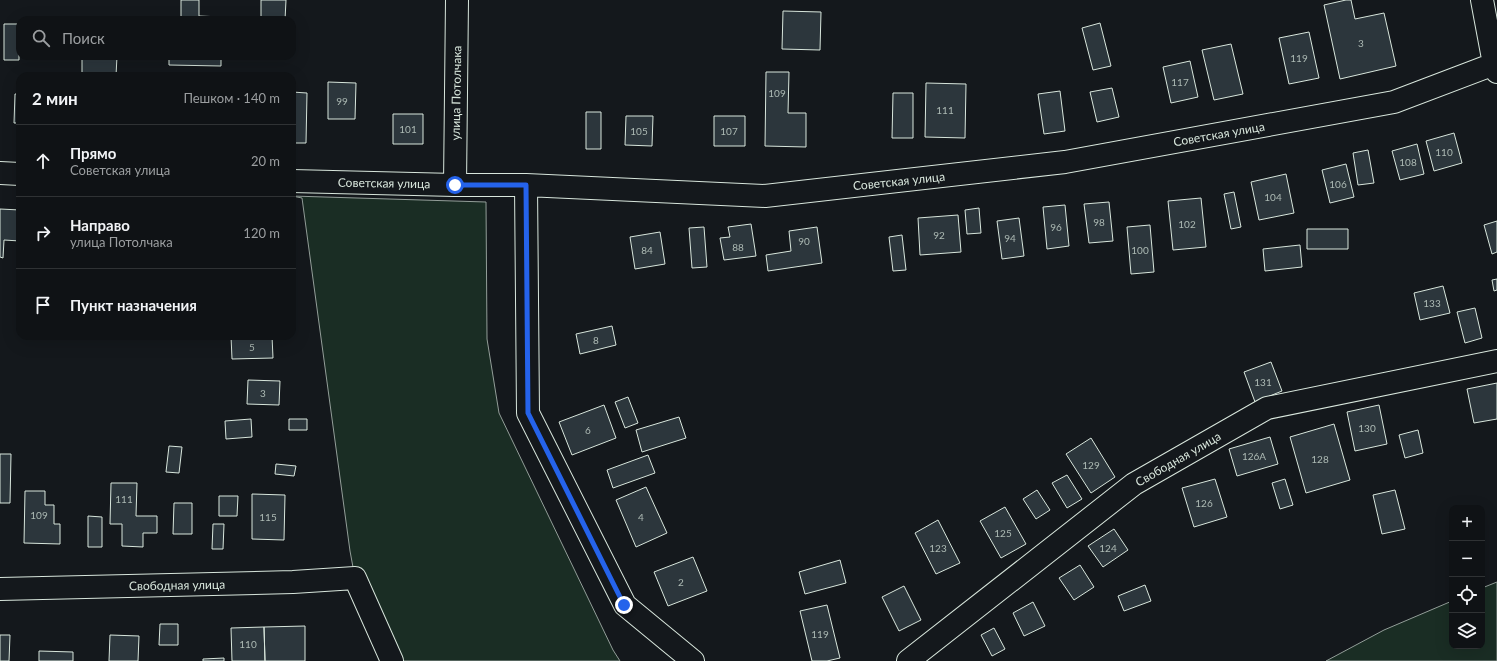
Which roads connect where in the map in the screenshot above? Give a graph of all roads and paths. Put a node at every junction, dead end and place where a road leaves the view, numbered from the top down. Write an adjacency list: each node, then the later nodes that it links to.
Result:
1 (457, 0): 7 (street, улица Потолчака)
2 (1482, 0): 3 (street)
3 (1495, 68): 8 (street, Советская улица)
4 (0, 173): 5 (street)
5 (16, 174)
6 (296, 181): 7 (street, Советская улица)
7 (455, 185): 8 (street, Советская улица)
8 (526, 185): 12 (street)
9 (1497, 361): 13 (street, Свободная улица)
10 (0, 589): 11 (street, Свободная улица)
11 (392, 661)
12 (693, 661)
13 (908, 661)

